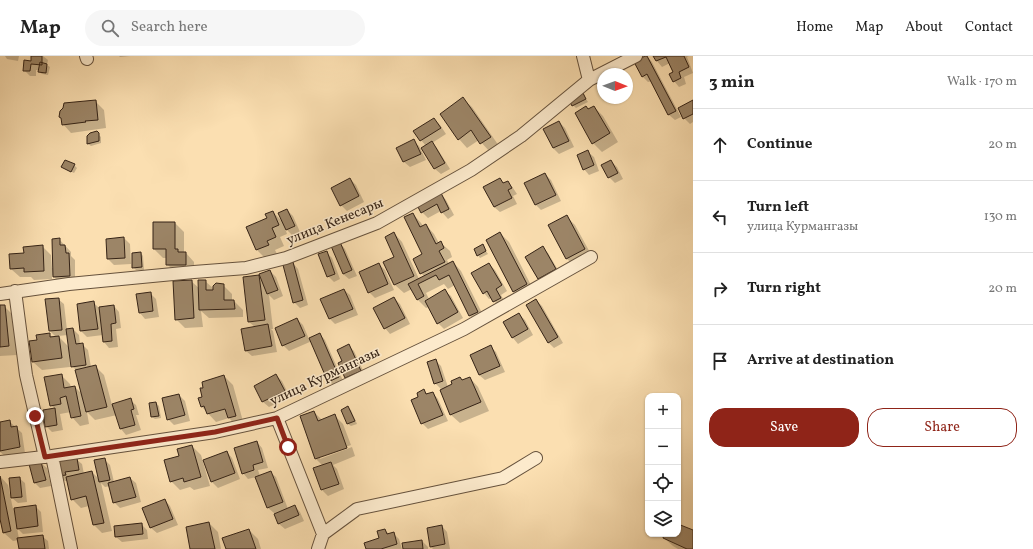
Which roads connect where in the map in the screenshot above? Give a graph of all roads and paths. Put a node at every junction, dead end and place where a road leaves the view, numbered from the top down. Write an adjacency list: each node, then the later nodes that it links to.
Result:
1 (583, 56): 3 (street)
2 (636, 56): 3 (street, улица Кенесары)
3 (589, 80): 5 (street, улица Кенесары)
4 (592, 257): 7 (street, улица Курмангазы)
5 (14, 291): 6 (street, улица Кенесары); 8 (street)
6 (0, 294)
7 (277, 418): 8 (street, улица Курмангазы); 11 (street)
8 (48, 457): 10 (street, улица Курмангазы); 12 (street)
9 (536, 458): 11 (street)
10 (0, 462)
11 (323, 534): 13 (street)
12 (71, 549)
13 (318, 549)

